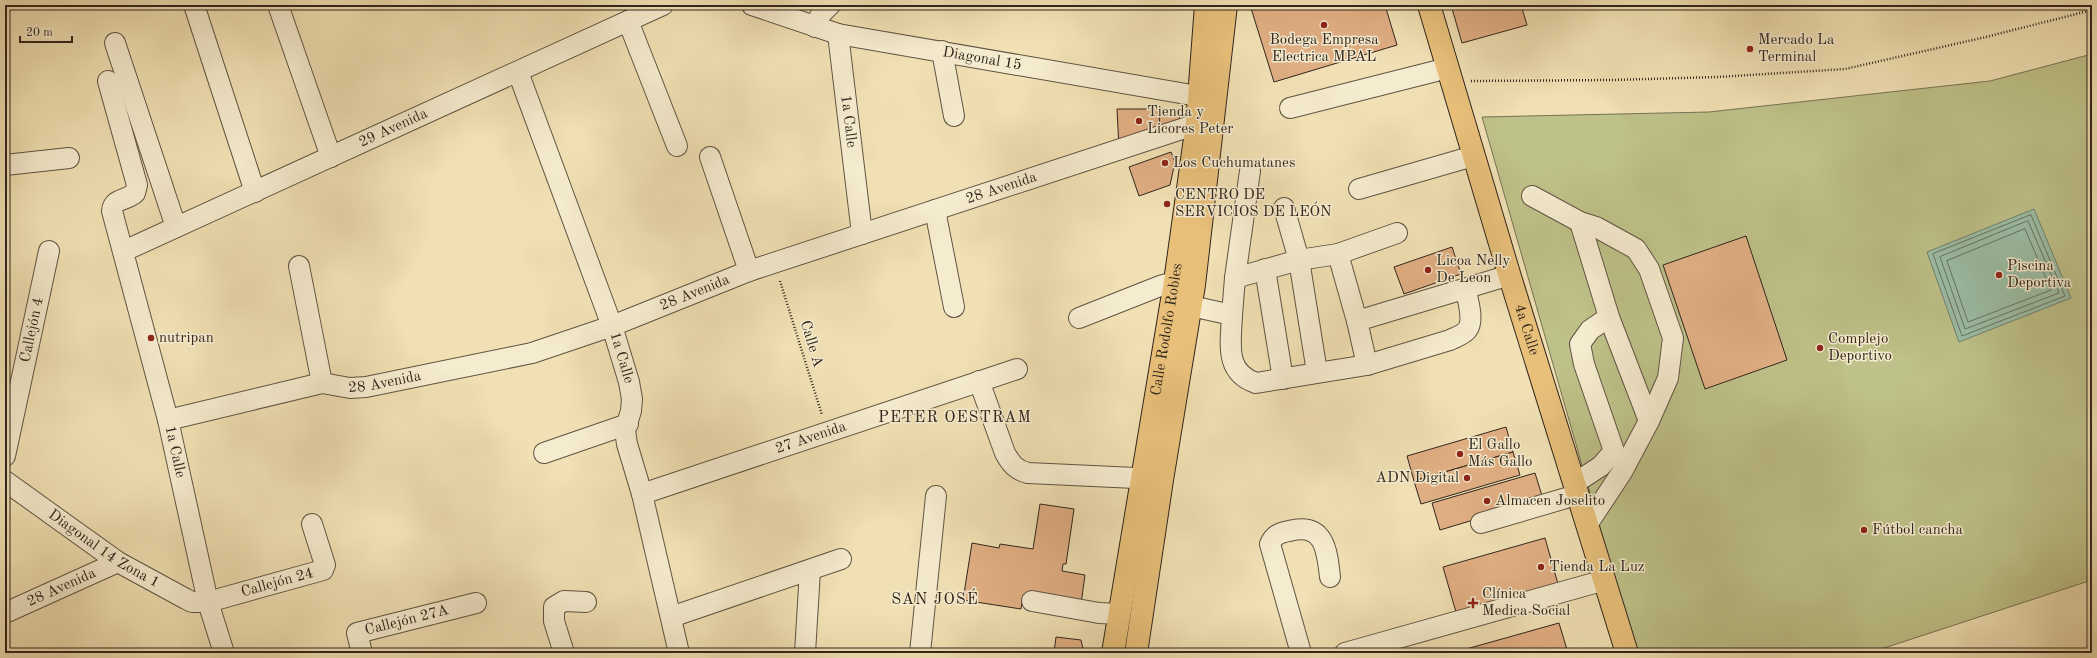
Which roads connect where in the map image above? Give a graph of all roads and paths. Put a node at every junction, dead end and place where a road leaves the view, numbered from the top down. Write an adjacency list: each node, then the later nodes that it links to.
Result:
1 (194, 5): 32 (street)
2 (278, 5): 25 (street)
3 (663, 5): 12 (street, 29 Avenida)
4 (752, 5): 13 (street, Diagonal 15)
5 (815, 5): 13 (street)
6 (830, 5): 13 (street)
7 (1206, 5): 20 (main road, Calle Rodolfo Robles)
8 (1226, 5): 20 (main road, Calle Rodolfo Robles)
9 (1418, 5): 18 (main road, 4a Calle)
10 (1429, 5): 18 (main road, 4a Calle)
11 (2092, 10): 18 (path)
12 (628, 21): 17 (street, 29 Avenida); 24 (street)
13 (812, 26): 14 (street, Diagonal 15)
14 (838, 34): 16 (street, Diagonal 15); 39 (street, 1a Calle)
15 (115, 43): 37 (street)
16 (942, 52): 20 (street, Diagonal 15); 22 (street)
17 (518, 72): 25 (street, 29 Avenida); 57 (street, 1a Calle)
18 (1443, 76): 21 (street); 28 (main road, 4a Calle); 73 (main road, 4a Calle)
19 (108, 81): 41 (street, 1a Calle)
20 (1207, 97): 23 (main road, Calle Rodolfo Robles)
21 (1290, 108)
22 (954, 116)
23 (1205, 123): 35 (street, 28 Avenida); 51 (main road, Calle Rodolfo Robles)
24 (678, 146)
25 (331, 157): 32 (street, 29 Avenida)
26 (710, 157): 47 (street)
27 (69, 158): 29 (street)
28 (1463, 159): 31 (street); 49 (main road, 4a Calle)
29 (5, 165)
30 (1250, 171): 48 (street)
31 (1359, 189)
32 (255, 192): 37 (street, 29 Avenida)
33 (1532, 196): 36 (street)
34 (1284, 208): 43 (street)
35 (935, 210): 39 (street, 28 Avenida); 52 (street)
36 (1580, 222): 54 (street); 65 (street)
37 (176, 227): 41 (street, 29 Avenida)
38 (1397, 233): 42 (street)
39 (862, 234): 44 (street, 28 Avenida)
40 (49, 251): 69 (street, Callejón 4)
41 (124, 251): 64 (street, 1a Calle)
42 (1338, 254): 43 (street); 56 (street)
43 (1299, 260): 46 (street); 60 (street)
44 (774, 263): 47 (street, 28 Avenida); 67 (path, Calle A)
45 (299, 266): 63 (street)
46 (1265, 269): 48 (street); 61 (street)
47 (749, 271): 57 (street, 28 Avenida)
48 (1235, 278): 53 (street)
49 (1500, 278): 50 (street); 73 (main road, 4a Calle)
50 (1466, 289): 56 (street); 58 (street)
51 (1187, 291): 53 (street); 55 (street); 71 (main road, Calle Rodolfo Robles); 71 (main road, Calle Rodolfo Robles)
52 (954, 307)
53 (1232, 315): 61 (street)
54 (1609, 317): 65 (street); 70 (street)
55 (1079, 318)
56 (1357, 321): 58 (street)
57 (612, 326): 63 (street, 28 Avenida); 66 (street, 1a Calle)
58 (1367, 365): 60 (street)
59 (1017, 369): 62 (street, 27 Avenida)
60 (1317, 372): 61 (street)
61 (1282, 379)
62 (979, 381): 67 (street, 27 Avenida); 71 (street)
63 (322, 383): 64 (street, 28 Avenida)
64 (168, 420): 85 (street, 1a Calle)
65 (1649, 420): 70 (street)
66 (628, 424): 68 (street); 74 (street, 1a Calle)
67 (827, 432): 74 (street, 27 Avenida)
68 (544, 453)
69 (5, 456)
70 (1620, 457): 73 (street); 78 (street)
71 (1152, 479): 89 (main road, Calle Rodolfo Robles); 98 (main road, Calle Rodolfo Robles)
72 (5, 482): 80 (street, Diagonal 14 Zona 1)
73 (1571, 490): 76 (street); 78 (main road, 4a Calle); 83 (main road, 4a Calle)
74 (642, 494): 90 (street, 1a Calle)
75 (936, 496): 96 (street)
76 (1481, 523)
77 (312, 524): 85 (street, Callejón 24)
78 (1587, 525): 83 (main road, 4a Calle)
79 (841, 559): 81 (street)
80 (118, 562): 85 (street, Diagonal 14 Zona 1); 88 (street, 28 Avenida)
81 (810, 570): 90 (street); 95 (street)
82 (1330, 576): 99 (street)
83 (1598, 582): 100 (street); 101 (main road, 4a Calle); 102 (main road, 4a Calle)
84 (1032, 601): 89 (street)
85 (208, 602): 91 (street, 1a Calle)
86 (586, 602): 93 (street)
87 (476, 603): 92 (street, Callejón 27A)
88 (5, 613)
89 (1120, 614): 97 (main road, Calle Rodolfo Robles)
90 (671, 617): 94 (street, 1a Calle)
91 (224, 653)
92 (362, 653)
93 (564, 653)
94 (680, 653)
95 (805, 653)
96 (920, 653)
97 (1113, 653)
98 (1136, 653)
99 (1301, 653)
100 (1345, 653)
101 (1612, 653)
102 (1627, 653)

